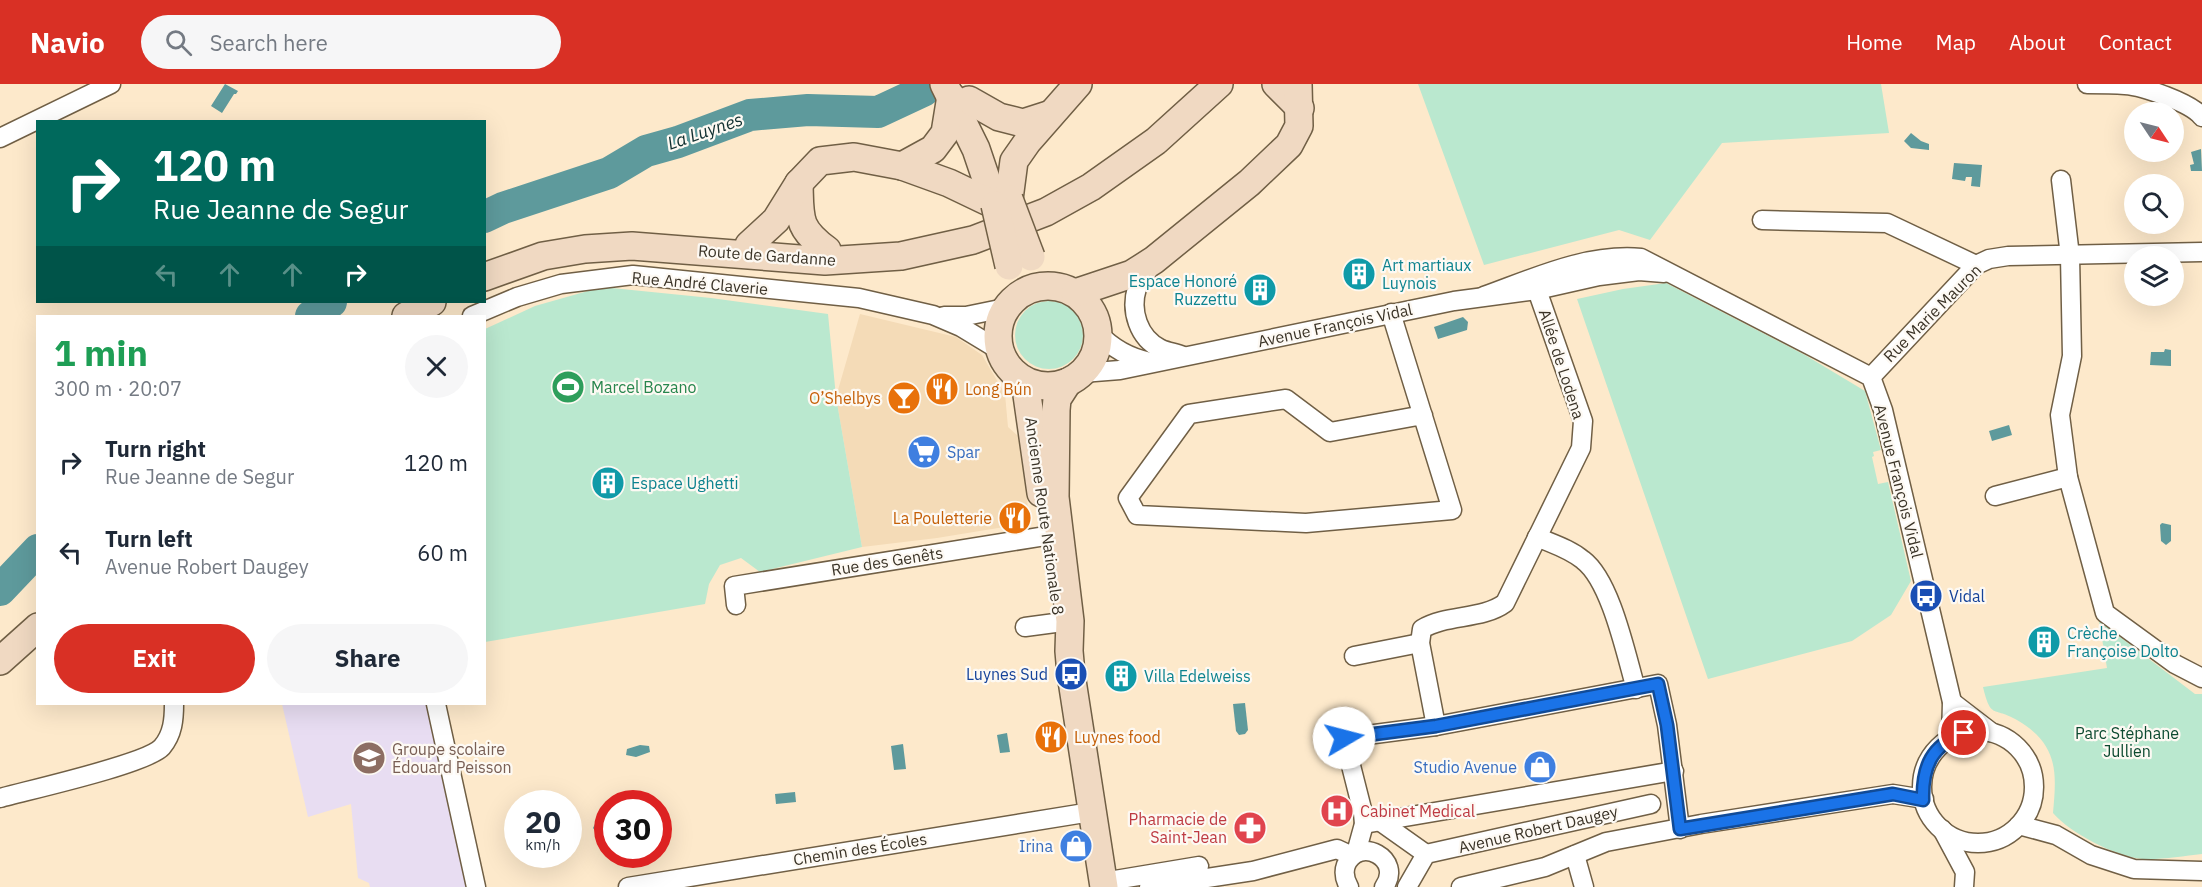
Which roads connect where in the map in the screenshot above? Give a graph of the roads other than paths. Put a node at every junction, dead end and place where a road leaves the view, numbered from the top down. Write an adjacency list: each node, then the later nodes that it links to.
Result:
1 (111, 84): 13 (street)
2 (1078, 84): 10 (main road)
3 (1203, 84): 21 (main road, Route de Gardanne)
4 (1220, 84): 29 (main road, Route de Gardanne)
5 (1276, 84): 9 (main road)
6 (2087, 84): 7 (street)
7 (2126, 84): 11 (street)
8 (957, 90): 10 (main road); 15 (main road); 18 (main road)
9 (1299, 96): 27 (main road)
10 (1051, 114): 18 (main road)
11 (2202, 117)
12 (36, 120): 14 (street)
13 (37, 120)
14 (0, 138)
15 (902, 166): 17 (main road); 18 (main road)
16 (2061, 180): 23 (street)
17 (799, 183): 20 (main road); 21 (main road)
18 (1002, 202): 24 (main road, bridge)
19 (1762, 220): 26 (street)
20 (748, 245): 21 (main road, Route de Gardanne); 25 (main road, Route de Gardanne)
21 (827, 250)
22 (2202, 252): 23 (street, Rue Marie Mauron)
23 (2070, 256): 26 (street, Rue Marie Mauron); 49 (street)
24 (1020, 262): 30 (main road); 35 (main road)
25 (486, 263)
26 (1976, 265): 45 (street, Rue Marie Mauron)
27 (1143, 267): 30 (main road); 41 (main road); 43 (street)
28 (1669, 273): 31 (street, Avenue François Vidal); 32 (street, Avenue François Vidal); 45 (street, Avenue François Vidal)
29 (486, 276)
30 (1066, 289): 35 (main road); 41 (main road)
31 (1537, 290): 32 (street, Avenue François Vidal); 52 (street, Allée de Lodena)
32 (1484, 296): 36 (street, Avenue François Vidal)
33 (409, 303): 37 (main road)
34 (430, 303): 38 (main road)
35 (1008, 304): 40 (street, Rue André Claverie); 42 (main road)
36 (1391, 314): 43 (street, Avenue François Vidal); 48 (street)
37 (390, 315)
38 (408, 315)
39 (474, 315): 40 (street, Rue André Claverie)
40 (933, 315): 42 (street, Rue André Claverie)
41 (1097, 328): 44 (street); 46 (main road)
42 (999, 350): 47 (main road)
43 (1185, 356): 44 (street, Avenue François Vidal)
44 (1154, 363): 46 (street, Avenue François Vidal)
45 (1870, 376): 64 (street, Avenue François Vidal)
46 (1075, 378): 47 (main road); 51 (main road, Ancienne Route Nationale 8)
47 (1025, 381): 51 (main road, Ancienne Route Nationale 8)
48 (1423, 414): 48 (street)
49 (2068, 477): 50 (street); 61 (street)
50 (1995, 496)
51 (1053, 534): 53 (street, Rue des Genêts); 54 (main road, Ancienne Route Nationale 8)
52 (1537, 537): 57 (street, Allée de Lodena); 63 (street)
53 (736, 606)
54 (1064, 622): 55 (street); 77 (main road, Ancienne Route Nationale 8)
55 (1025, 627)
56 (36, 629): 60 (main road)
57 (1420, 643): 59 (street); 67 (street)
58 (36, 647): 62 (main road)
59 (1354, 656)
60 (0, 661)
61 (2202, 678)
62 (0, 679)
63 (1636, 689): 67 (street); 71 (street)
64 (1953, 702): 68 (street); 69 (street, Avenue François Vidal)
65 (174, 705): 73 (street)
66 (436, 705): 93 (street)
67 (1436, 726): 78 (street)
68 (1991, 732): 69 (street); 75 (street)
69 (1951, 738): 70 (street)
70 (1927, 764): 72 (street); 74 (street)
71 (1674, 771): 78 (street, Avenue Robert Daugey); 80 (street)
72 (1893, 794): 74 (street, Avenue Robert Daugey); 80 (street, Avenue Robert Daugey)
73 (0, 798)
74 (1923, 800): 81 (street)
75 (2032, 800): 79 (street); 82 (street)
76 (1651, 804): 85 (street, Avenue Robert Daugey)
77 (1092, 812): 92 (main road, Ancienne Route Nationale 8); 94 (street, Chemin des Écoles)
78 (1371, 822): 84 (street); 85 (street); 87 (street)
79 (2019, 825): 82 (street); 83 (street)
80 (1680, 829): 86 (street, Avenue Robert Daugey)
81 (1942, 830): 83 (street); 90 (street)
82 (2056, 835): 88 (street)
83 (1985, 842): 90 (street)
84 (1378, 854): 87 (street); 91 (street)
85 (1426, 854): 97 (street)
86 (1575, 855): 98 (street, Avenue Robert Daugey); 99 (street)
87 (1351, 859): 89 (street); 96 (street)
88 (2202, 871)
89 (1248, 877): 92 (street); 95 (street)
90 (1964, 880)
91 (1390, 883)
92 (1104, 884)
93 (476, 887)
94 (628, 887)
95 (1149, 887)
96 (1349, 887)
97 (1407, 887)
98 (1461, 887)
99 (1584, 887)

